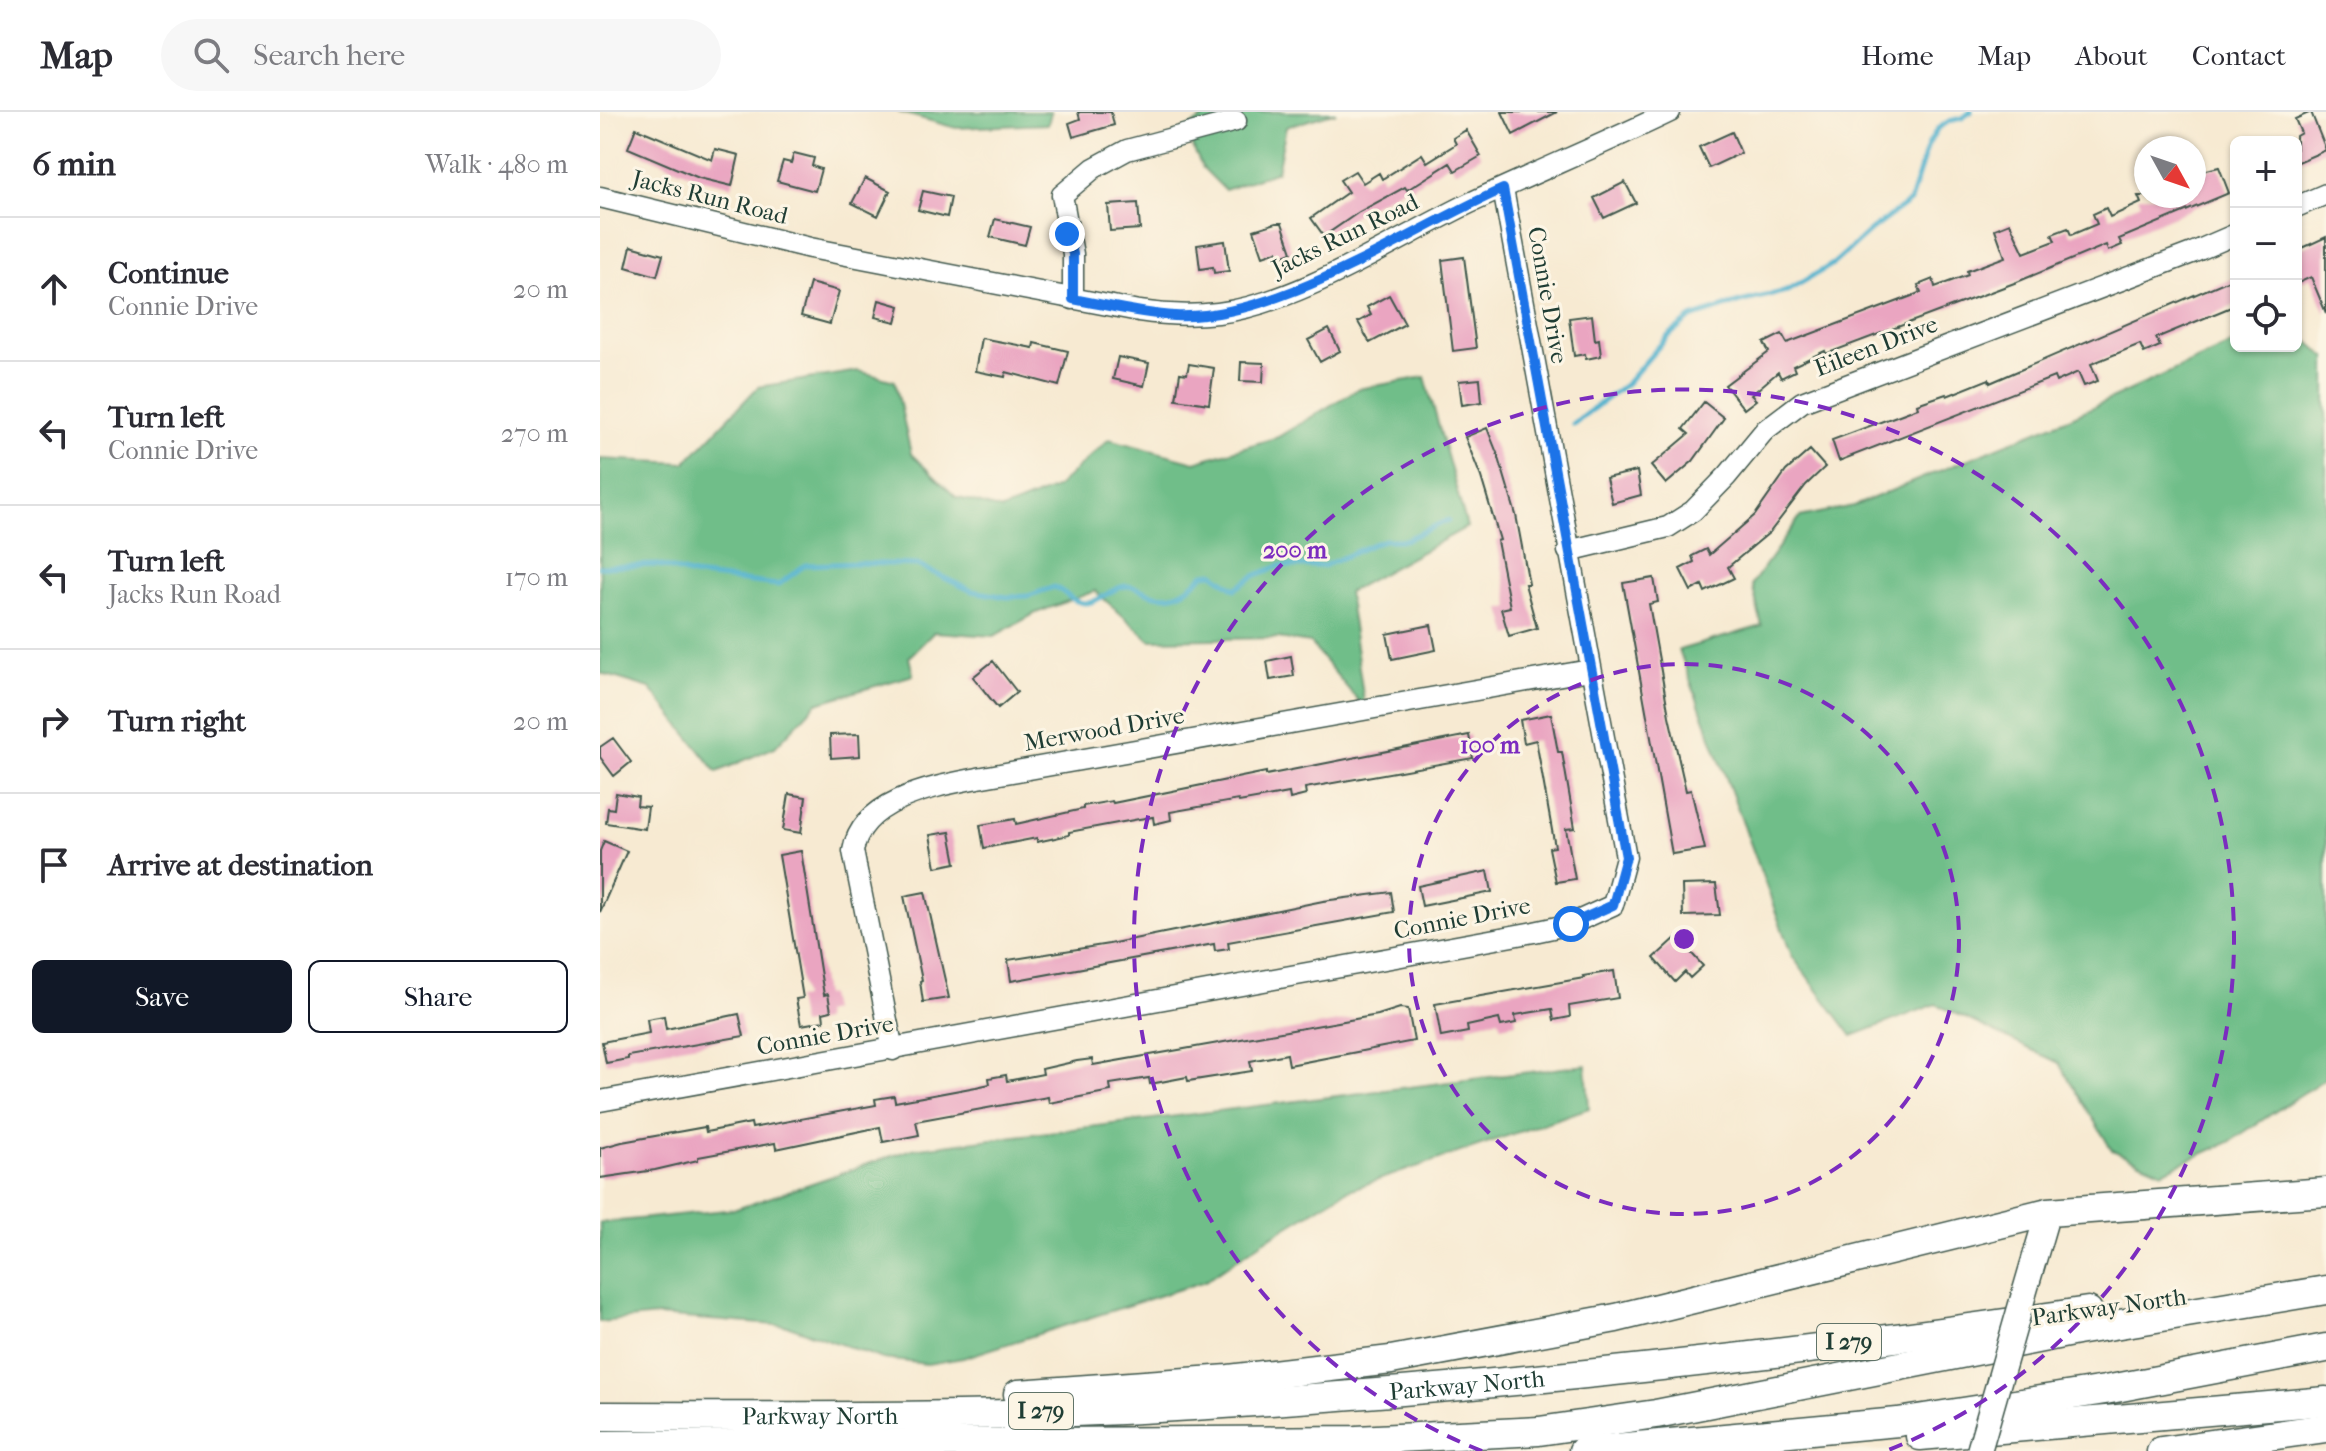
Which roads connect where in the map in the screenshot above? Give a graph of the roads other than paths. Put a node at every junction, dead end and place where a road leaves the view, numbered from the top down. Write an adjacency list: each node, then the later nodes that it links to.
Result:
1 (1670, 112): 3 (street, Jacks Run Road)
2 (1236, 121): 8 (street)
3 (1503, 189): 8 (street, Jacks Run Road); 9 (street, Connie Drive)
4 (2326, 194): 6 (street)
5 (600, 197): 8 (street, Jacks Run Road)
6 (2302, 204)
7 (2230, 236): 9 (street, Eileen Drive)
8 (1073, 299)
9 (1568, 551): 10 (street, Connie Drive)
10 (1590, 670): 11 (street, Connie Drive); 11 (street, Merwood Drive)
11 (893, 1050): 12 (street, Connie Drive)
12 (600, 1101)
13 (2326, 1192): 14 (highway)
14 (2048, 1212): 20 (highway); 26 (main road, bridge)
15 (2326, 1274): 20 (highway, Parkway North / I 279)
16 (2326, 1290): 22 (highway)
17 (2326, 1348): 24 (highway)
18 (2326, 1401): 25 (highway)
19 (600, 1416): 20 (highway, Parkway North / I 279)
20 (711, 1416)
21 (2326, 1428): 27 (highway)
22 (600, 1445): 23 (highway)
23 (974, 1451)
24 (1583, 1451)
25 (1652, 1451)
26 (1979, 1451)
27 (2161, 1451)

